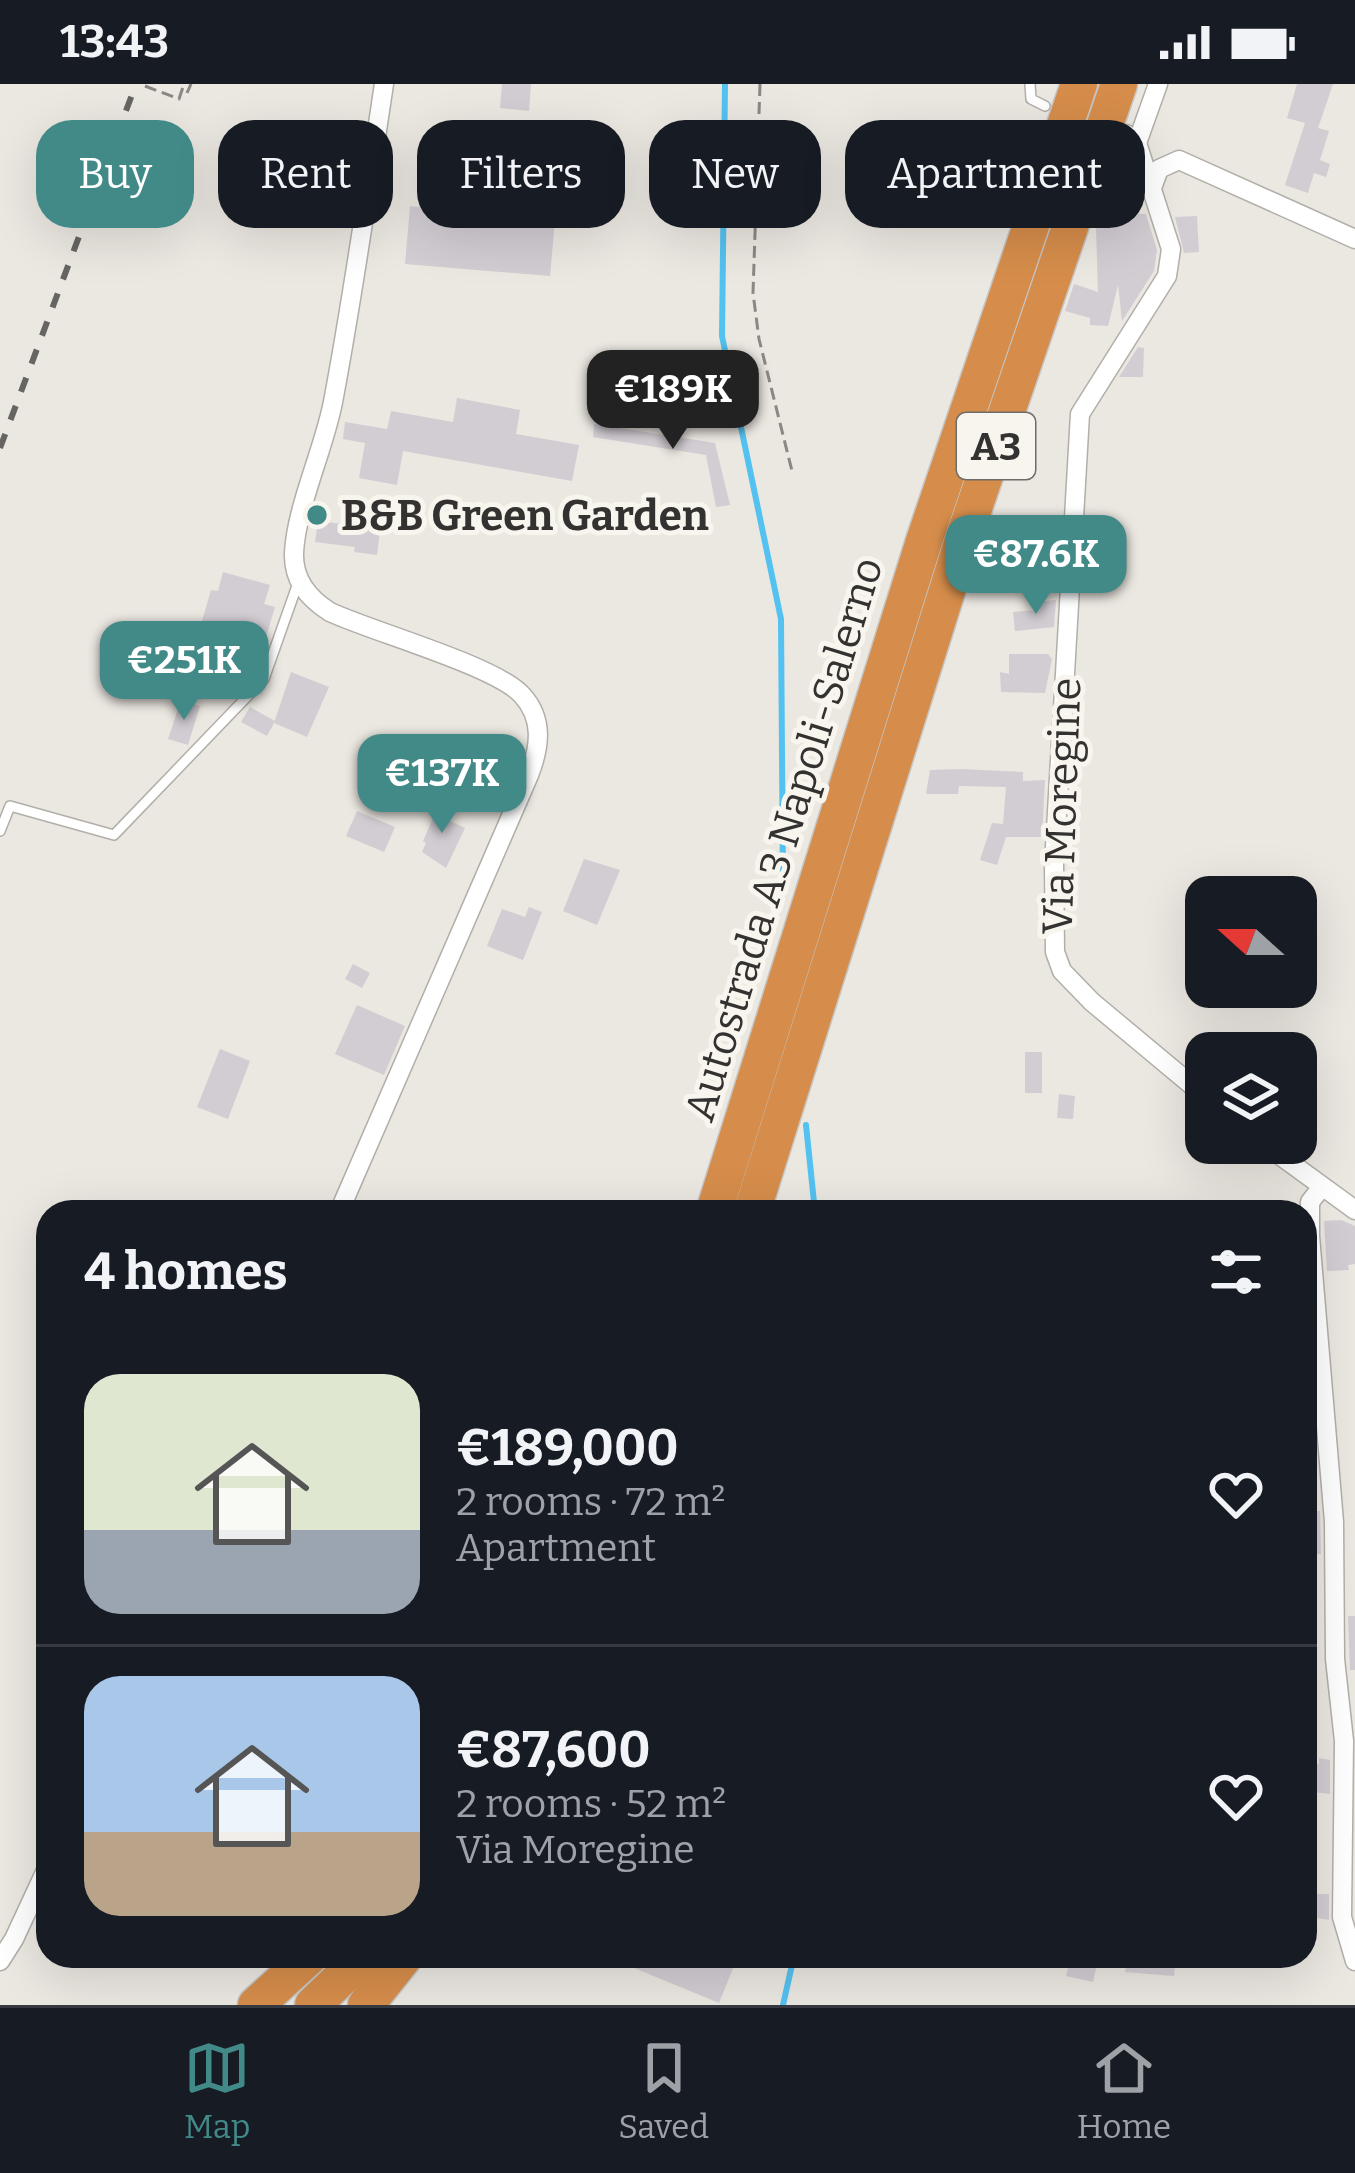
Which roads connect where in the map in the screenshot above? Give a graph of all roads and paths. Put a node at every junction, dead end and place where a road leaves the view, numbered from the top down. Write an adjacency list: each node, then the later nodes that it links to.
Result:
1 (187, 84): 8 (path); 9 (path)
2 (384, 84): 14 (street)
3 (760, 84): 13 (path)
4 (1030, 84): 10 (lane)
5 (1079, 84): 20 (highway, Autostrada A3 Napoli-Salerno / A3)
6 (1119, 84): 21 (highway, Autostrada A3 Napoli-Salerno / A3)
7 (1158, 84): 11 (street, Via Moregine)
8 (145, 86)
9 (187, 93)
10 (1045, 106)
11 (1151, 190): 12 (street); 16 (street, Via Moregine)
12 (1355, 238)
13 (791, 471)
14 (299, 580): 15 (lane); 19 (street)
15 (0, 831)
16 (1185, 1079)
17 (1290, 1164): 18 (street)
18 (1321, 1189): 22 (street); 23 (street)
19 (344, 1200)
20 (718, 1200)
21 (756, 1200)
22 (1312, 1200)
23 (1355, 1210)
24 (1317, 1319): 27 (street)
25 (36, 1892): 26 (street)
26 (0, 1960)
27 (1355, 1960)
28 (297, 1968): 31 (highway)
29 (352, 1968): 32 (highway)
30 (395, 1968): 33 (highway)
31 (256, 2005)
32 (313, 2005)
33 (366, 2005)

